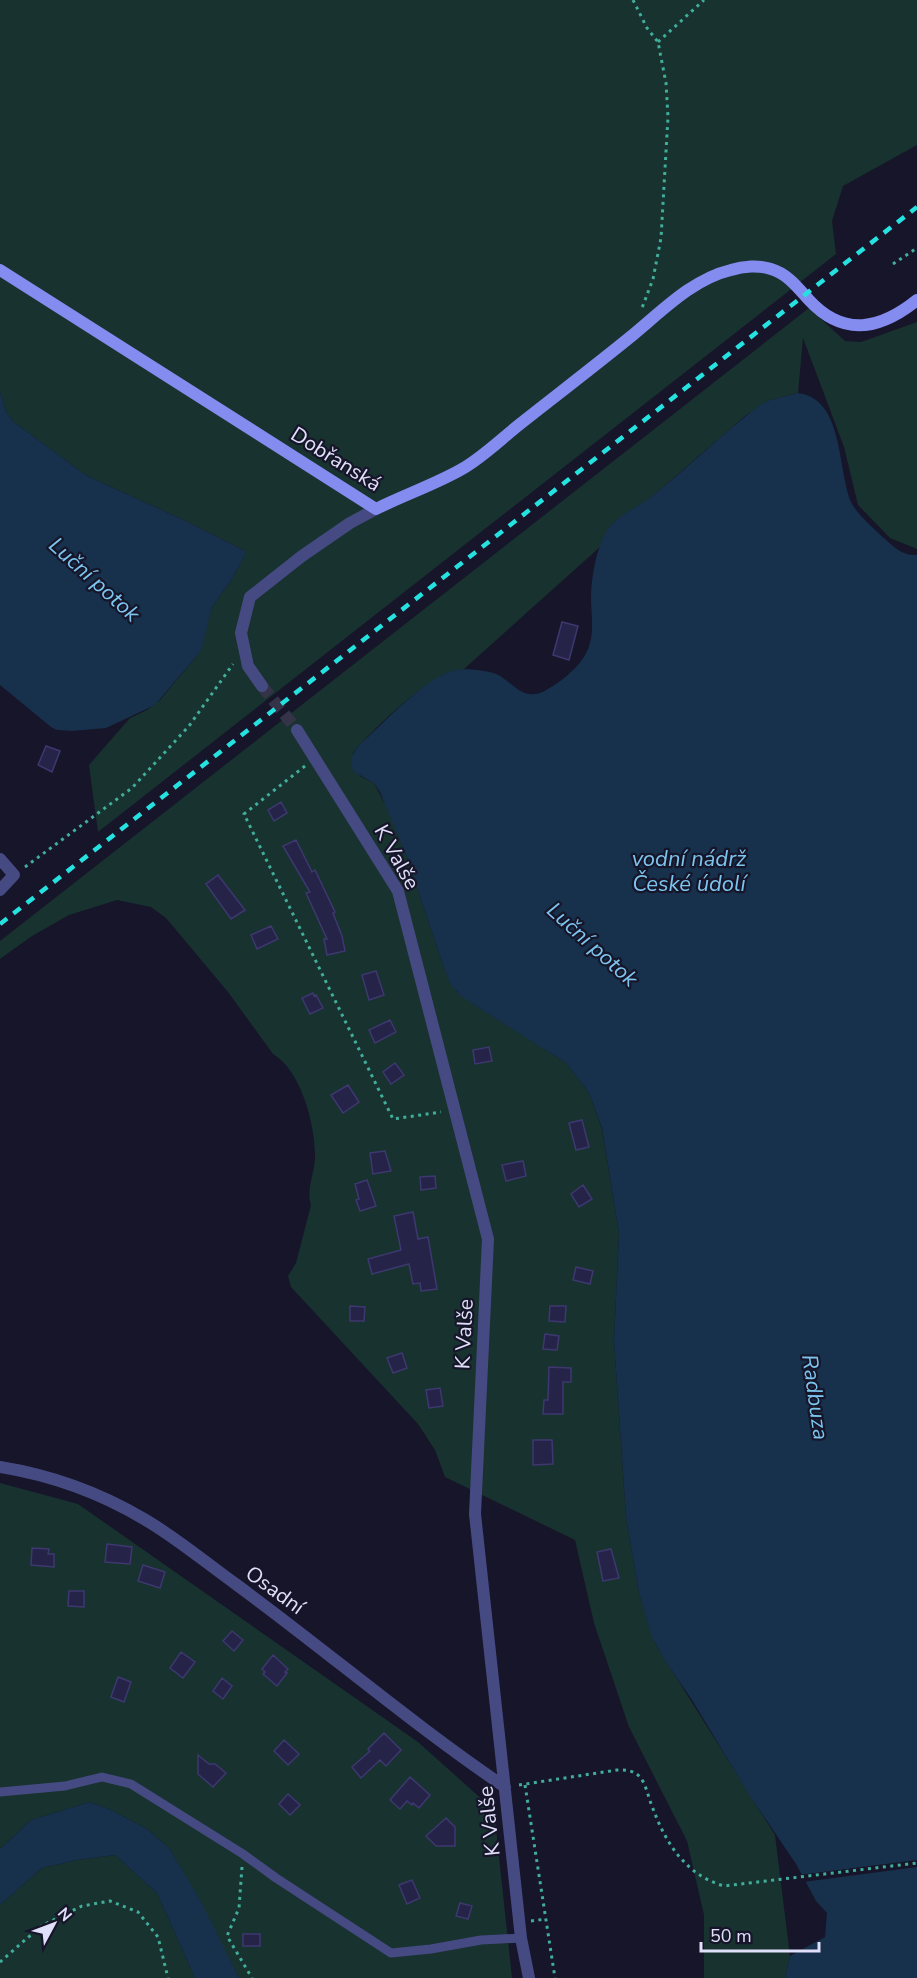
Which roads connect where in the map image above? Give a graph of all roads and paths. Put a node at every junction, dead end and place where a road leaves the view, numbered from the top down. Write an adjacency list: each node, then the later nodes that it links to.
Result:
1 (633, 0): 3 (path)
2 (704, 0): 3 (path)
3 (658, 42): 8 (path)
4 (917, 248): 5 (path)
5 (893, 264)
6 (0, 270): 9 (street, Dobřanská)
7 (917, 300): 8 (street, Dobřanská)
8 (635, 333): 9 (street, Dobřanská)
9 (376, 509): 10 (street)
10 (244, 649): 11 (street); 15 (path)
11 (262, 686)
12 (297, 730): 13 (street, K Valše)
13 (315, 758): 17 (street, K Valše); 17 (path)
14 (0, 859): 15 (street)
15 (14, 875): 16 (street)
16 (0, 890)
17 (455, 1110): 20 (street, K Valše)
18 (0, 1467): 20 (street, Osadní)
19 (525, 1785): 20 (path); 23 (path); 29 (path)
20 (505, 1787): 24 (street, K Valše)
21 (0, 1792): 22 (lane)
22 (243, 1854): 24 (lane); 27 (path)
23 (917, 1863)
24 (522, 1938): 28 (street, K Valše)
25 (0, 1962): 26 (path)
26 (168, 1978)
27 (252, 1978)
28 (529, 1978)
29 (555, 1978)

